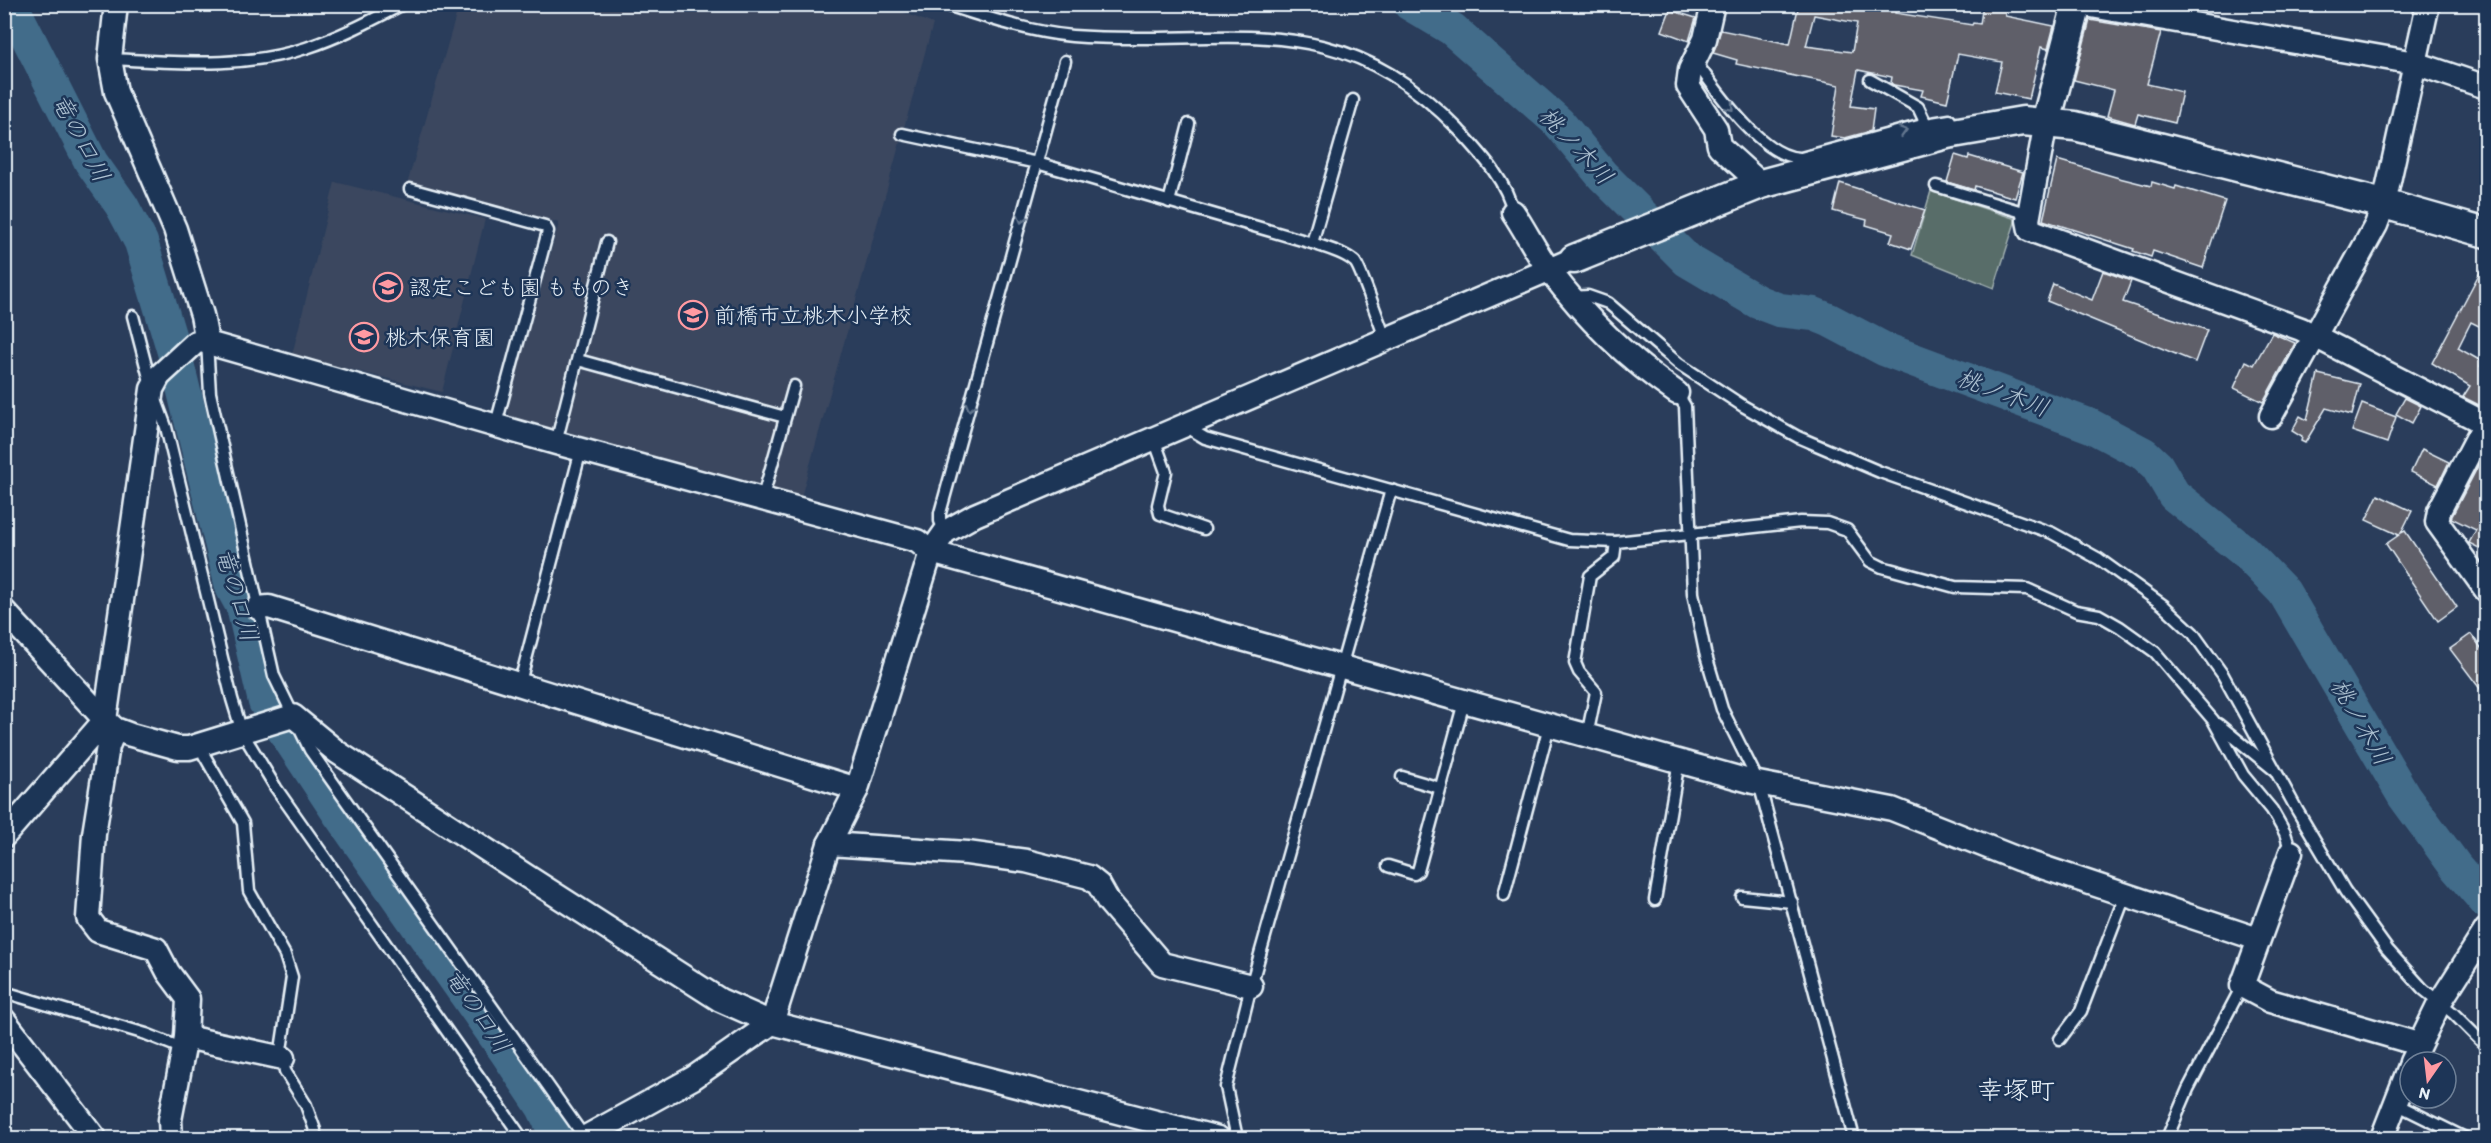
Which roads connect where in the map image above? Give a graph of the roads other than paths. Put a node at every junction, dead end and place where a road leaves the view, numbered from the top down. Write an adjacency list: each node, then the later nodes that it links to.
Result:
1 (116, 4): 7 (street)
2 (403, 4): 7 (lane)
3 (944, 4): 25 (lane)
4 (1713, 4): 9 (street)
5 (2079, 4): 10 (street); 14 (street)
6 (2428, 4): 10 (street)
7 (110, 54): 35 (street)
8 (1065, 61): 19 (lane)
9 (1695, 61): 16 (lane, one-way to 16); 21 (street)
10 (2415, 63): 12 (street); 24 (street)
11 (1870, 80): 16 (lane)
12 (2487, 87)
13 (1353, 100): 29 (lane)
14 (2046, 122): 17 (street); 24 (street); 26 (street)
15 (1189, 124): 23 (lane)
16 (1926, 124): 17 (lane)
17 (1978, 127): 21 (street)
18 (902, 134): 19 (lane)
19 (1037, 163): 23 (lane); 51 (lane, one-way to 51)
20 (1936, 186): 26 (lane)
21 (1755, 187): 30 (street)
22 (410, 189): 42 (lane)
23 (1169, 202): 29 (lane)
24 (2384, 204): 27 (street); 33 (street)
25 (1513, 212): 30 (street)
26 (2030, 214): 33 (street)
27 (2487, 233)
28 (607, 242): 36 (lane)
29 (1312, 243): 34 (lane)
30 (1562, 265): 31 (street); 34 (street)
31 (1572, 297): 39 (street); 69 (lane)
32 (133, 316): 37 (lane)
33 (2316, 336): 40 (street); 44 (street)
34 (1386, 340): 43 (street)
35 (202, 342): 37 (street); 42 (street); 56 (lane)
36 (578, 360): 41 (lane); 46 (lane)
37 (156, 383): 63 (street); 65 (lane)
38 (794, 386): 41 (lane)
39 (1677, 393): 52 (lane)
40 (2271, 416)
41 (785, 417): 49 (lane)
42 (496, 424): 46 (street)
43 (1190, 424): 45 (street); 48 (lane)
44 (2486, 424): 55 (street)
45 (1154, 439): 50 (lane); 51 (street)
46 (556, 443): 47 (street)
47 (581, 450): 49 (street); 59 (lane)
48 (1391, 490): 53 (lane); 58 (lane)
49 (762, 500): 54 (street)
50 (1204, 529)
51 (945, 532): 54 (street)
52 (1689, 533): 53 (lane); 62 (lane); 71 (lane)
53 (1616, 542): 66 (lane)
54 (931, 552): 58 (street); 73 (street)
55 (2487, 590)
56 (258, 608): 59 (street); 61 (lane)
57 (4, 611): 63 (street)
58 (1342, 669): 60 (street); 85 (lane)
59 (519, 686): 73 (street)
60 (1464, 702): 64 (street); 72 (lane)
61 (291, 716): 65 (street); 90 (street); 103 (lane)
62 (2213, 720): 69 (lane); 76 (lane)
63 (110, 724): 67 (street); 74 (street); 92 (street)
64 (1549, 726): 66 (street); 78 (lane)
65 (245, 731): 67 (street); 102 (lane)
66 (1587, 736): 68 (street)
67 (201, 744): 96 (lane)
68 (1679, 761): 71 (street); 81 (lane)
69 (2277, 773): 88 (lane)
70 (1402, 777): 72 (lane)
71 (1759, 783): 80 (street); 82 (lane)
72 (1440, 788): 77 (lane)
73 (857, 789): 75 (street)
74 (4, 836)
75 (829, 844): 85 (street); 90 (street)
76 (2291, 852): 84 (street)
77 (1388, 866)
78 (1504, 895)
79 (1742, 897): 82 (lane)
80 (2125, 897): 84 (street); 91 (lane)
81 (1655, 900)
82 (1792, 902): 106 (lane)
83 (2487, 930): 88 (street)
84 (2258, 939): 86 (street)
85 (1251, 986): 105 (lane)
86 (2242, 986): 95 (street); 107 (lane)
87 (4, 992): 92 (lane)
88 (2442, 998): 93 (lane); 94 (street)
89 (4, 1020): 99 (street)
90 (772, 1023): 103 (street); 104 (street)
91 (2060, 1039)
92 (185, 1043): 96 (street); 100 (street)
93 (2487, 1046)
94 (2416, 1050)
95 (2398, 1051)
96 (283, 1058): 101 (lane)
97 (2398, 1098): 98 (street)
98 (2396, 1104): 108 (street); 109 (lane)
99 (94, 1138)
100 (171, 1138)
101 (314, 1138)
102 (522, 1138)
103 (584, 1138)
104 (1218, 1138)
105 (1237, 1138)
106 (1854, 1138)
107 (2167, 1138)
108 (2382, 1138)
109 (2465, 1138)

